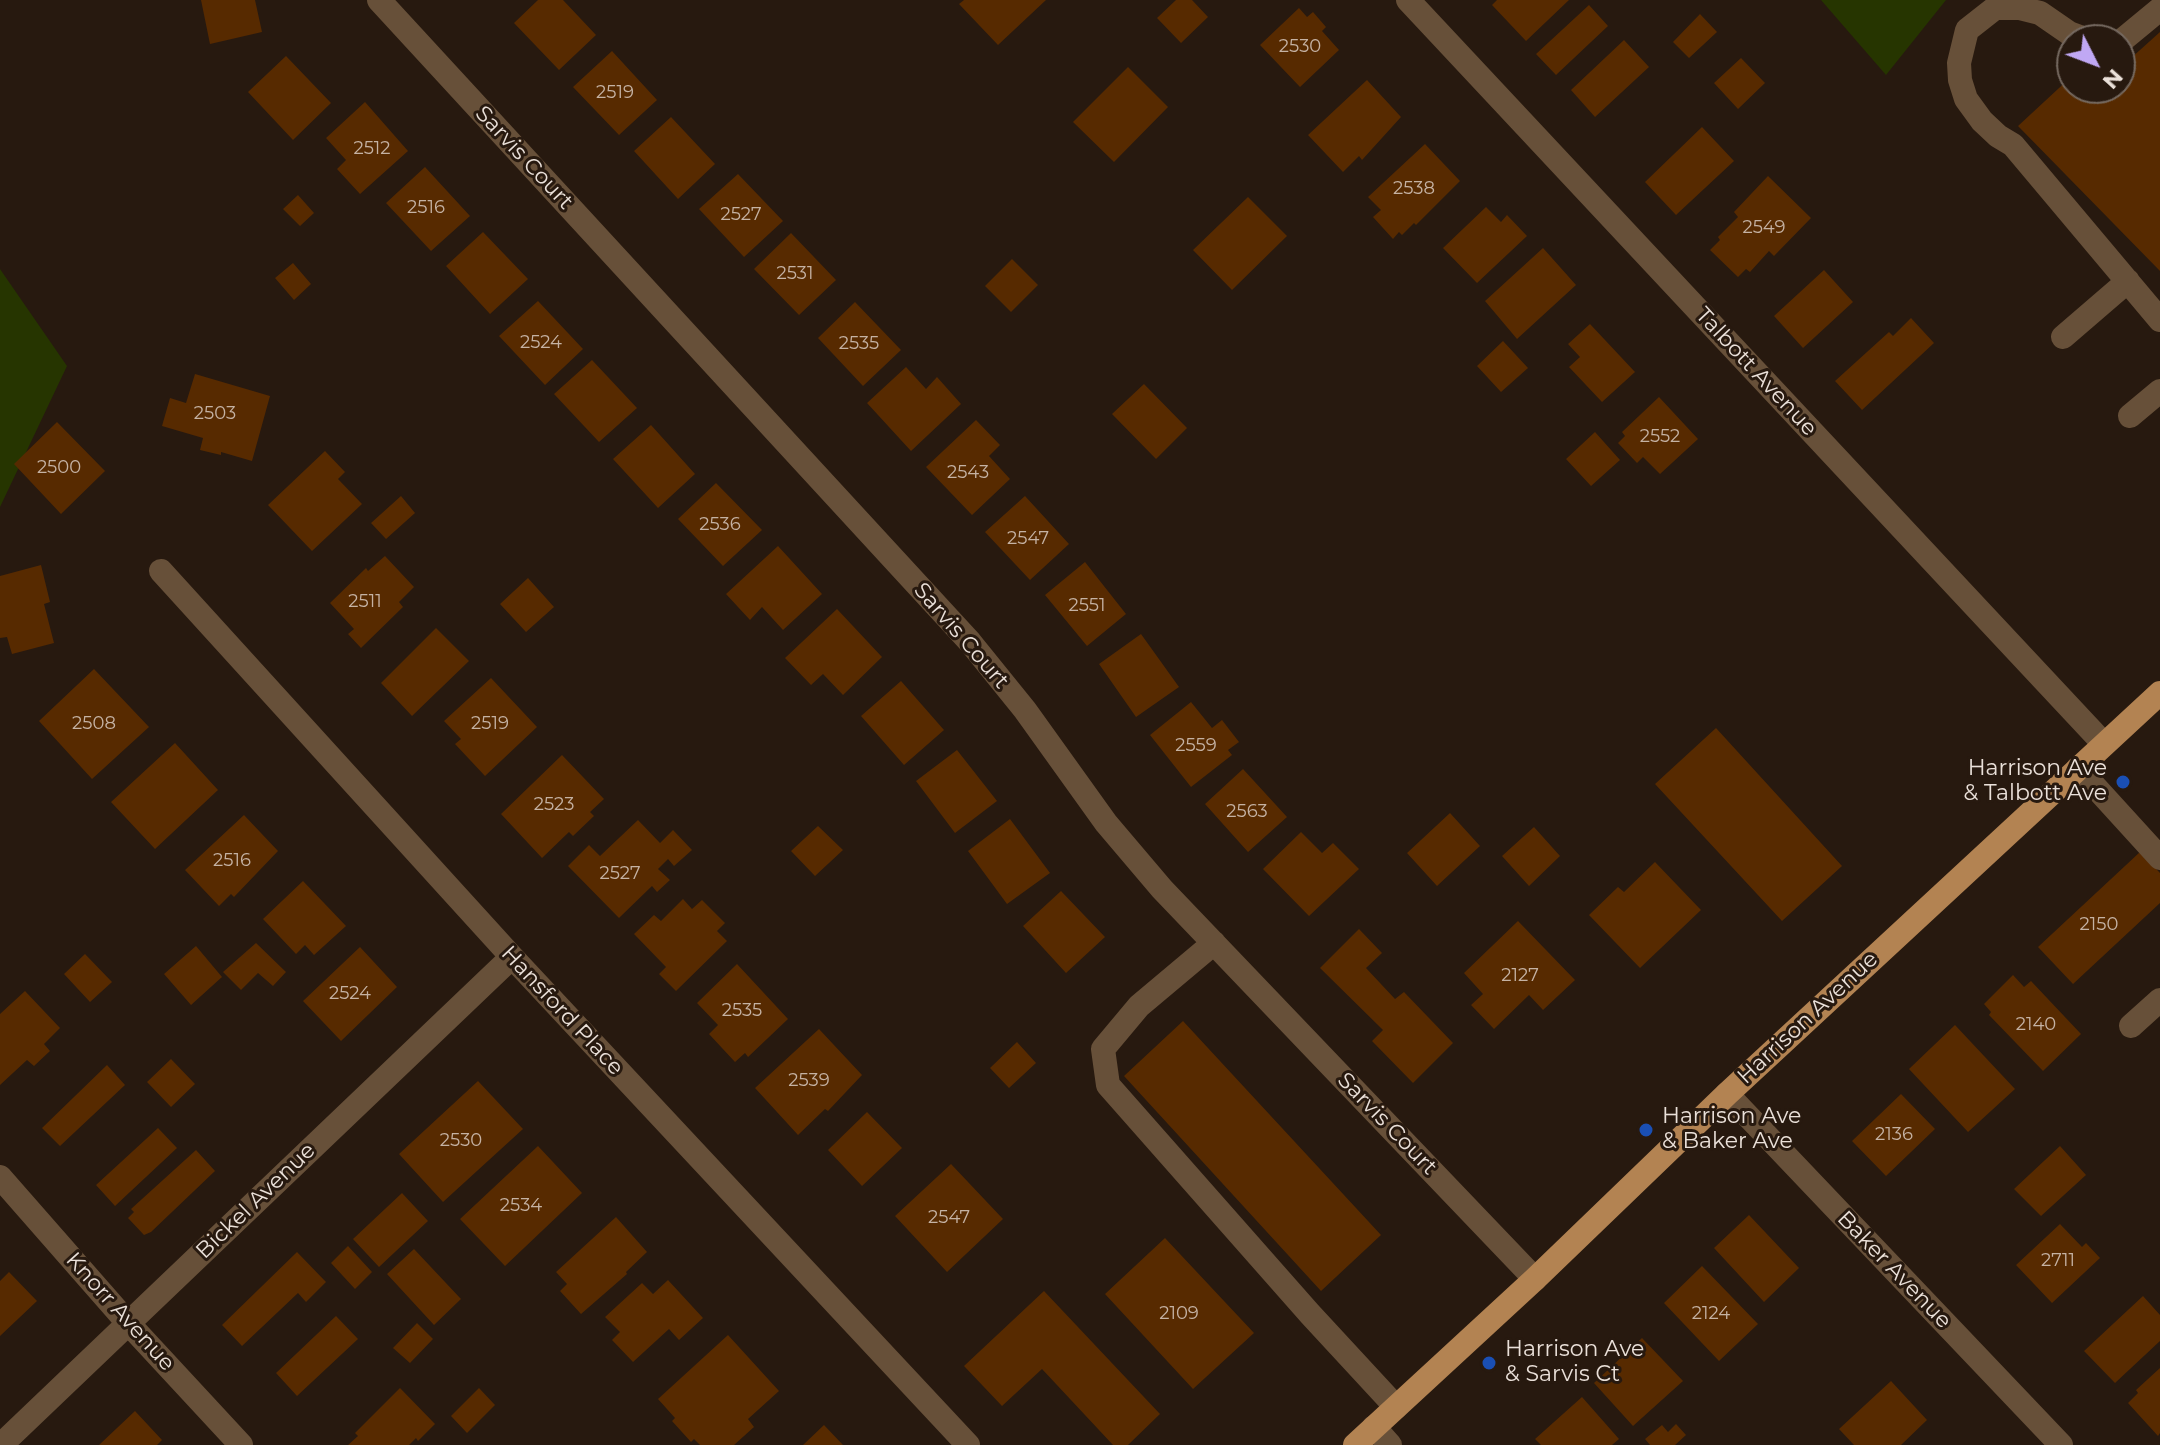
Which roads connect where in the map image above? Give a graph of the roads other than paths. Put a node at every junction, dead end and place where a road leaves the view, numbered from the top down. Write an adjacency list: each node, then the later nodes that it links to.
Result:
1 (379, 0): 16 (street, Sarvis Court)
2 (1408, 0): 13 (street, Talbott Avenue)
3 (2160, 9): 5 (street)
4 (2056, 24): 6 (street)
5 (2136, 29)
6 (2128, 281): 7 (street); 8 (street)
7 (2160, 320)
8 (2063, 337)
9 (2160, 391): 10 (street)
10 (2130, 416)
11 (161, 571): 17 (street, Hansford Place)
12 (2160, 693): 13 (main road, Harrison Avenue)
13 (2104, 744): 14 (main road, Harrison Avenue)
14 (2078, 768): 15 (street); 20 (main road, Harrison Avenue)
15 (2160, 858)
16 (1214, 943): 22 (street, Sarvis Court); 24 (street)
17 (512, 957): 23 (street, Bickel Avenue); 28 (street, Hansford Place)
18 (2160, 1000): 19 (street)
19 (2131, 1026)
20 (1727, 1094): 22 (main road, Harrison Avenue); 30 (street, Baker Avenue)
21 (0, 1177): 23 (street, Knorr Avenue)
22 (1535, 1279): 24 (main road, Harrison Avenue)
23 (128, 1323): 26 (street, Bickel Avenue); 27 (street, Knorr Avenue)
24 (1396, 1407): 25 (main road, Harrison Avenue)
25 (1382, 1436): 29 (main road, Harrison Avenue)
26 (1, 1445)
27 (241, 1445)
28 (968, 1445)
29 (1355, 1445)
30 (2061, 1445)

